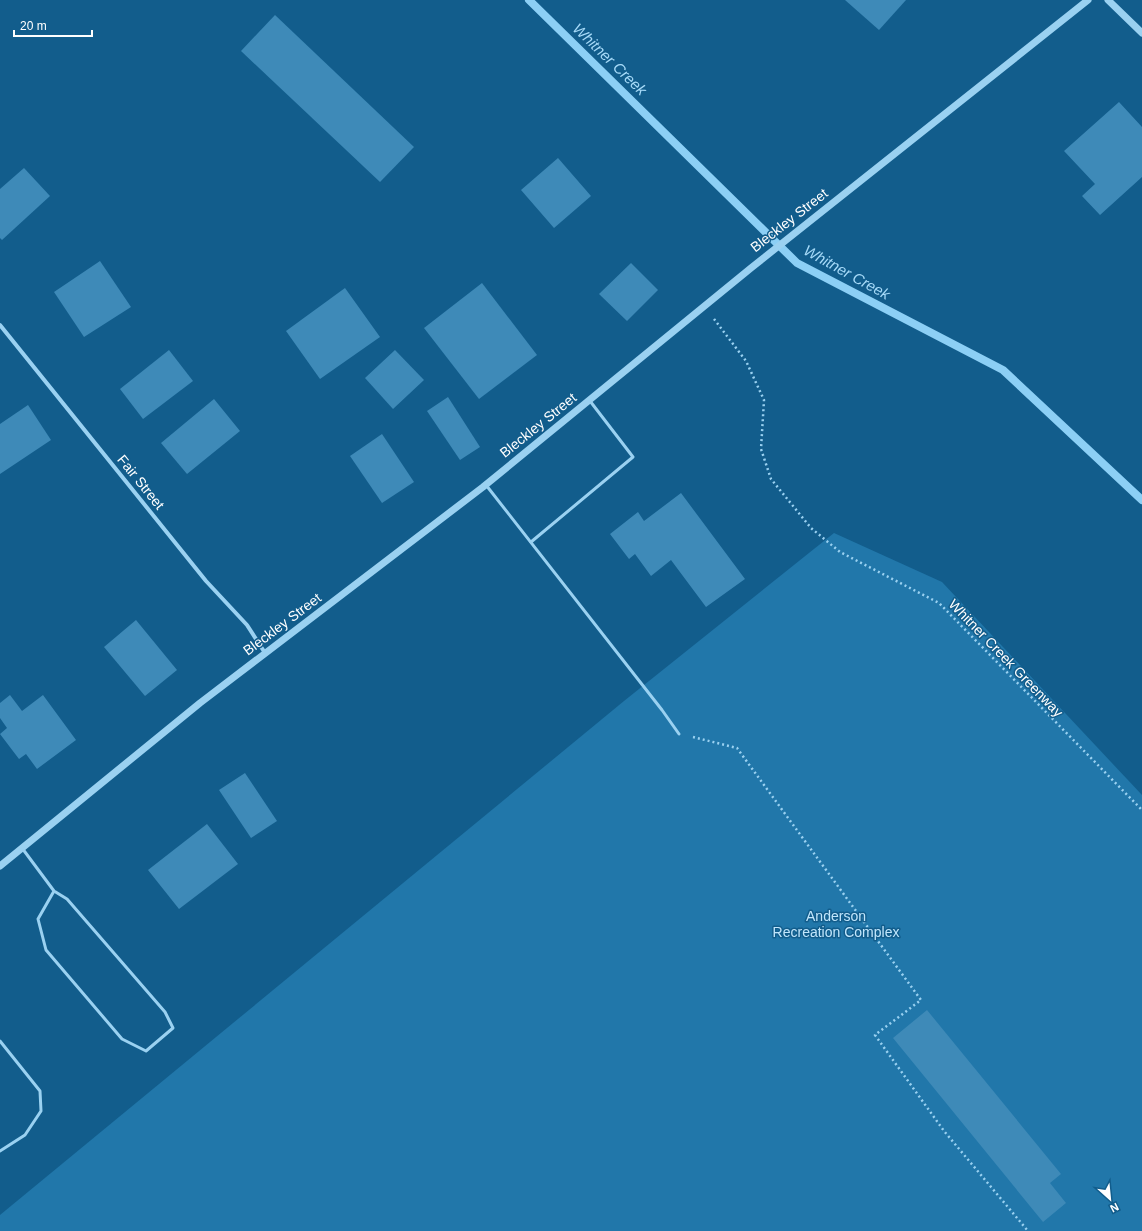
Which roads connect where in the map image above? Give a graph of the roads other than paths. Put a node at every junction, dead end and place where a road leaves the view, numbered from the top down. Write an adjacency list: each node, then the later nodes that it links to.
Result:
1 (1088, 0): 5 (street, Bleckley Street)
2 (1108, 0): 3 (street)
3 (1142, 32)
4 (0, 325): 8 (street, Fair Street)
5 (590, 400): 6 (street, Bleckley Street); 7 (lane)
6 (486, 485): 7 (lane); 8 (street, Bleckley Street)
7 (531, 542): 9 (lane)
8 (265, 653): 10 (street, Bleckley Street)
9 (679, 734)
10 (22, 848): 11 (street, Bleckley Street); 12 (lane)
11 (0, 866)
12 (54, 891): 12 (lane)
13 (0, 1041): 14 (lane)
14 (0, 1151)

